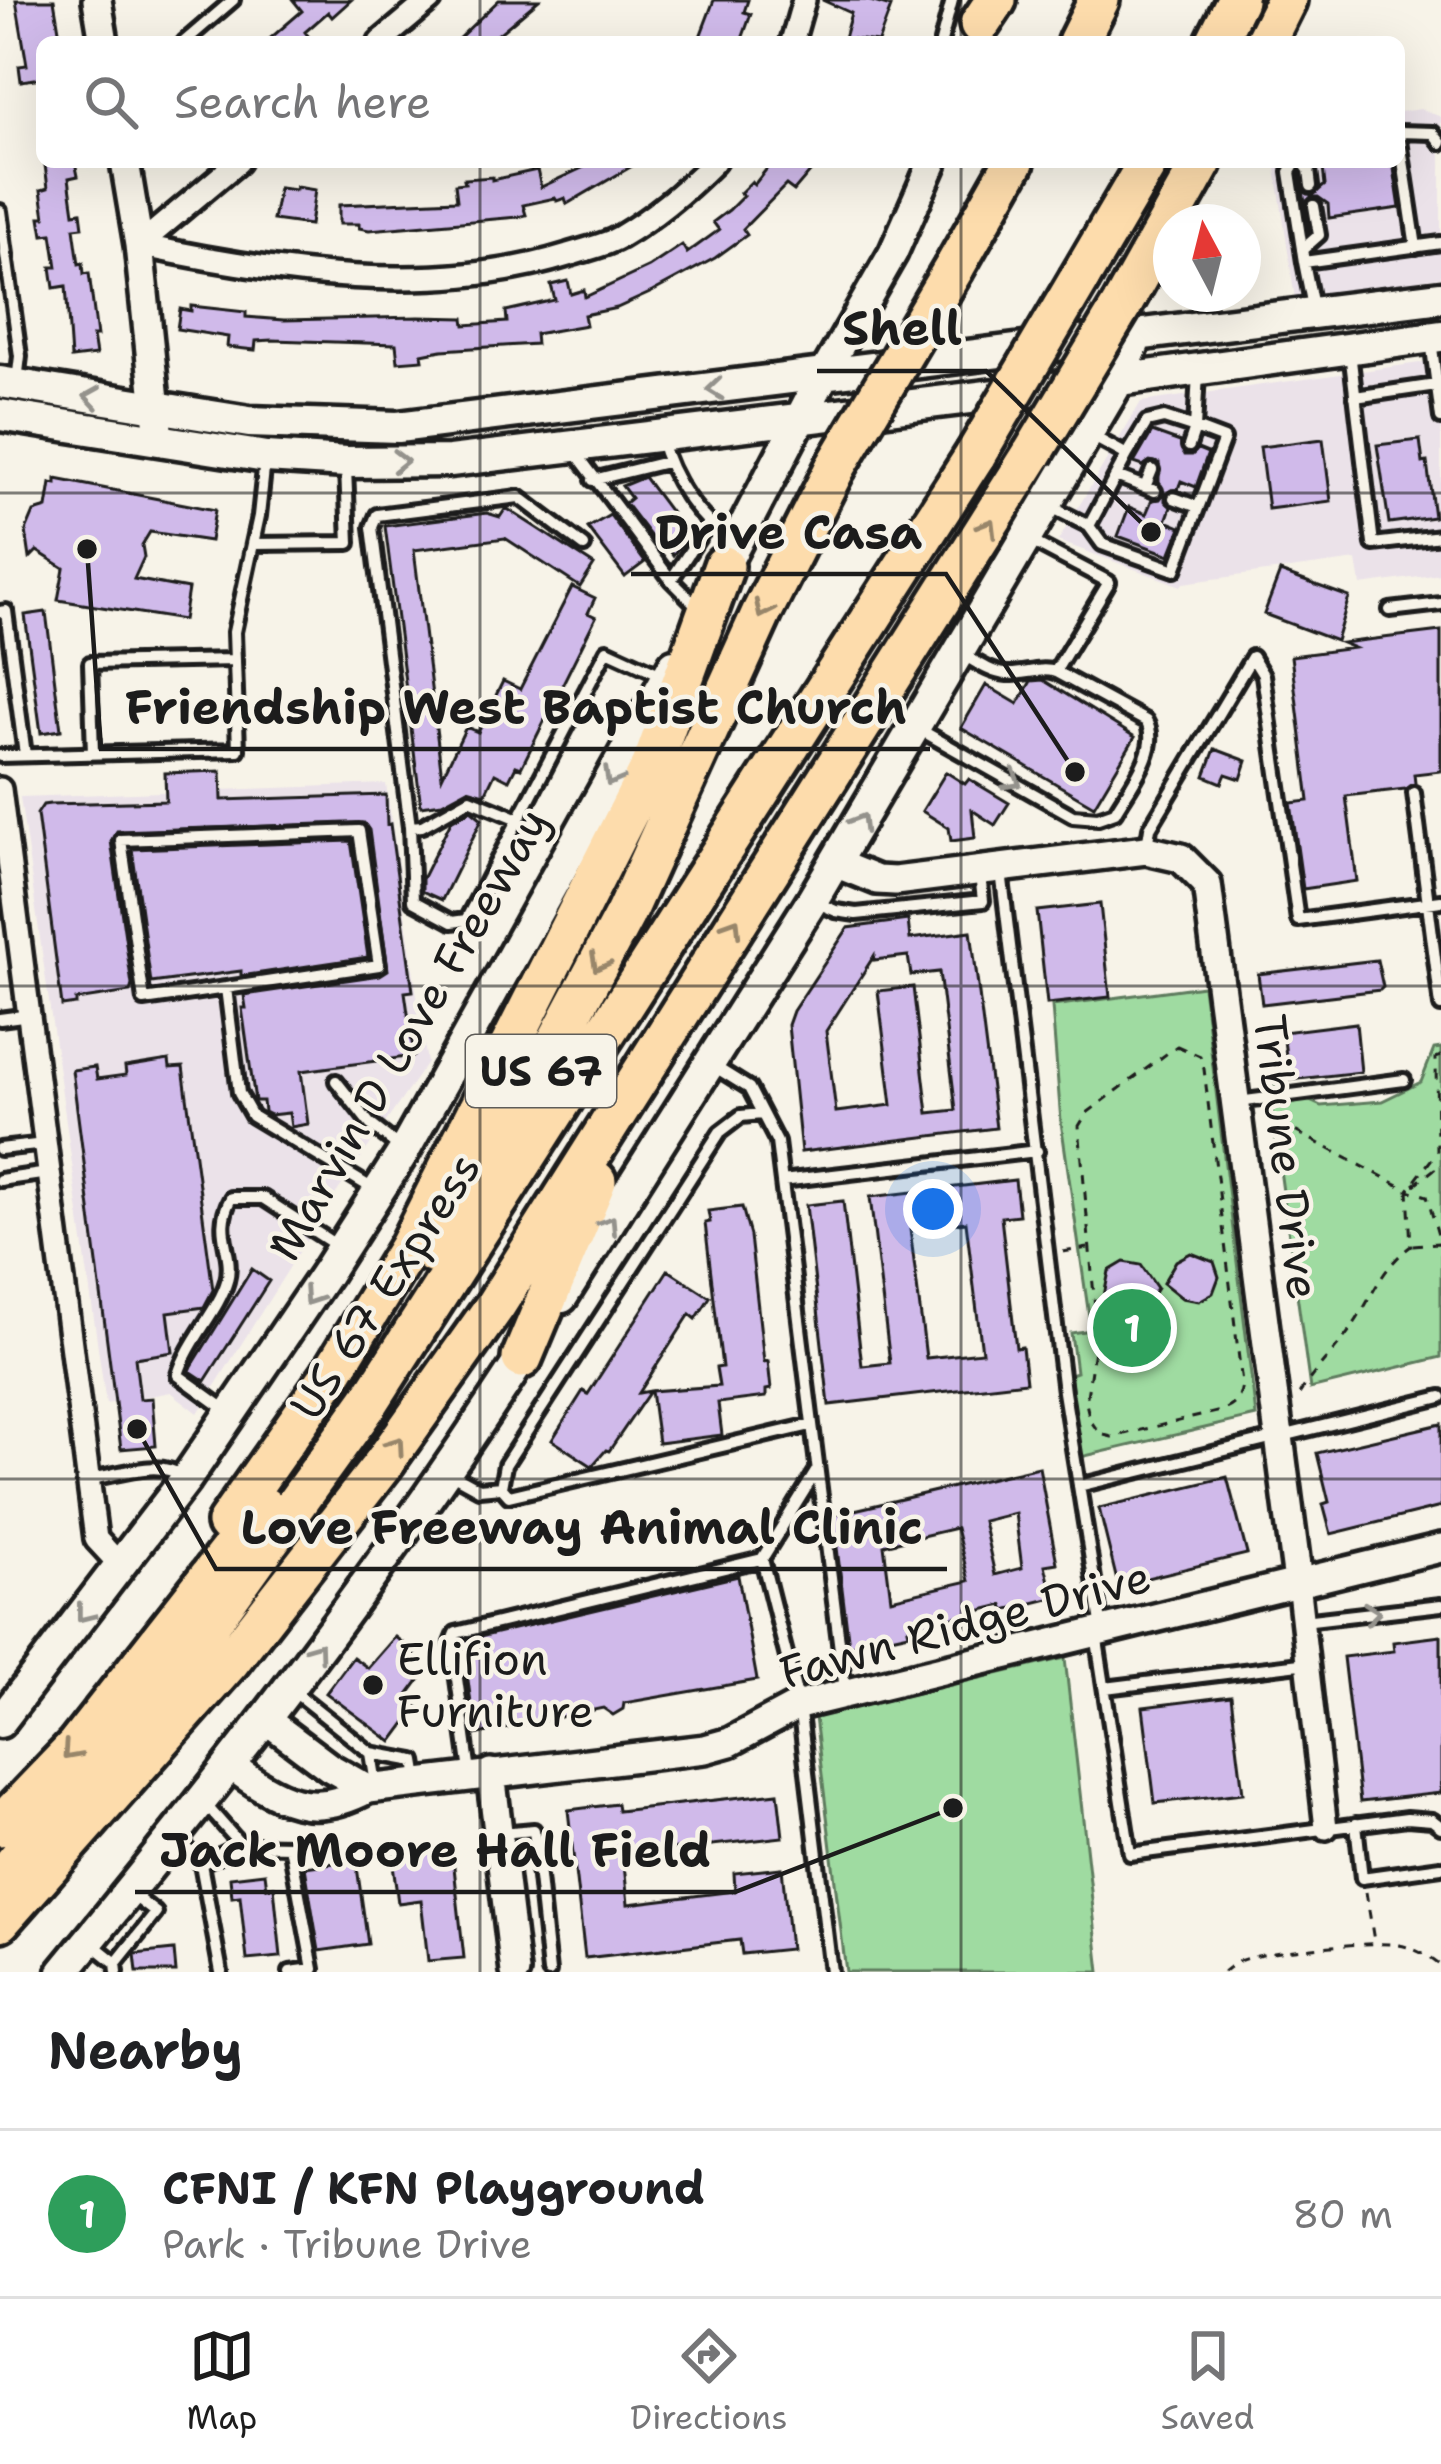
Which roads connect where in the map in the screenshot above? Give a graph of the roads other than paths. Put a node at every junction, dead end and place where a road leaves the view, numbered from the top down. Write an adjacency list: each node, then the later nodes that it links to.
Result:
1 (97, 0): 9 (street)
2 (233, 0): 10 (lane)
3 (430, 0): 11 (street)
4 (804, 0): 12 (street)
5 (1099, 0): 14 (highway)
6 (1237, 0): 15 (highway)
7 (1286, 0): 16 (highway)
8 (978, 13): 13 (lane)
9 (103, 36)
10 (191, 36)
11 (387, 36)
12 (793, 36)
13 (949, 36)
14 (1081, 36)
15 (1219, 36)
16 (1268, 36)
17 (1405, 131): 18 (lane)
18 (1441, 143)
19 (126, 168): 33 (street)
20 (231, 168): 33 (street)
21 (706, 168): 33 (street)
22 (930, 168): 42 (street, Marvin D Love Freeway)
23 (1012, 168): 138 (highway, US 67, one-way to 138, bridge)
24 (1144, 168): 162 (highway, US 67 Express, bridge)
25 (1199, 168): 38 (highway, US 67)
26 (1296, 168): 35 (lane)
27 (1305, 168): 29 (lane)
28 (1404, 168): 34 (lane)
29 (1312, 186)
30 (1314, 206): 35 (lane)
31 (0, 211): 44 (lane)
32 (1441, 243): 34 (lane)
33 (139, 245): 48 (street)
34 (1416, 247): 35 (lane)
35 (1303, 256): 37 (lane)
36 (1441, 297): 37 (main road)
37 (1314, 314): 38 (main road); 40 (main road)
38 (1129, 320): 42 (main road); 43 (main road); 106 (highway, US 67, one-way to 38, bridge)
39 (1436, 336): 40 (main road); 45 (lane)
40 (1335, 350): 41 (main road); 46 (lane)
41 (1198, 369): 43 (main road); 54 (lane)
42 (822, 377): 47 (main road, one-way to 47); 50 (main road, Marvin D Love Freeway)
43 (1119, 380): 50 (main road); 55 (main road)
44 (8, 383): 48 (main road, one-way to 44)
45 (1436, 385): 46 (lane); 51 (lane)
46 (1355, 397): 72 (lane)
47 (566, 405): 53 (main road); 58 (main road)
48 (155, 406): 53 (main road); 57 (street)
49 (0, 415): 57 (main road)
50 (800, 417): 60 (main road); 76 (main road, Marvin D Love Freeway)
51 (1441, 418)
52 (1172, 420): 54 (lane); 56 (lane); 61 (lane)
53 (249, 422): 62 (main road)
54 (1195, 428): 59 (lane); 69 (lane)
55 (1088, 434): 61 (lane); 68 (main road)
56 (1165, 437)
57 (159, 439): 62 (main road)
58 (570, 446): 60 (main road); 63 (main road, one-way to 58); 66 (lane)
59 (1189, 446)
60 (663, 448): 66 (lane); 70 (lane)
61 (1127, 455): 65 (lane)
62 (256, 456): 63 (main road); 74 (lane)
63 (346, 462): 74 (lane)
64 (1152, 470): 65 (lane)
65 (1116, 476): 71 (lane)
66 (593, 480): 77 (lane)
67 (1174, 498): 69 (lane)
68 (1046, 505): 71 (lane); 73 (main road)
69 (1198, 508): 71 (lane)
70 (707, 525): 76 (lane); 77 (lane)
71 (1089, 526)
72 (1441, 536)
73 (1026, 538): 82 (main road); 84 (lane)
74 (253, 544): 83 (lane)
75 (584, 546): 93 (lane)
76 (730, 555): 79 (main road, Marvin D Love Freeway); 138 (highway)
77 (671, 580): 79 (lane)
78 (1441, 604): 80 (lane)
79 (702, 610): 85 (main road, Marvin D Love Freeway)
80 (1390, 610)
81 (0, 612): 88 (lane)
82 (959, 652): 84 (lane); 86 (main road)
83 (236, 660): 87 (lane); 87 (lane)
84 (1055, 672): 86 (lane, one-way to 84)
85 (667, 678): 92 (lane); 114 (main road, Marvin D Love Freeway, one-way to 114)
86 (916, 727): 95 (main road, one-way to 86)
87 (93, 753): 88 (lane)
88 (25, 755): 89 (lane)
89 (0, 757)
90 (0, 788): 101 (street)
91 (1414, 794): 100 (lane)
92 (519, 819): 93 (lane); 93 (lane)
93 (410, 826)
94 (1146, 850): 96 (street); 100 (lane); 110 (street, Tribune Drive)
95 (835, 863): 96 (street); 97 (main road)
96 (990, 870): 98 (lane); 99 (lane)
97 (812, 901): 98 (lane); 107 (main road)
98 (983, 901): 99 (lane)
99 (1005, 902): 115 (lane)
100 (1434, 902): 103 (lane)
101 (9, 917): 104 (street)
102 (226, 988): 102 (lane); 119 (lane)
103 (1441, 1006)
104 (30, 1015): 105 (lane); 112 (street)
105 (0, 1019)
106 (648, 1060): 121 (highway); 164 (highway, US 67, one-way to 106)
107 (712, 1064): 111 (lane); 121 (main road, one-way to 107)
108 (1404, 1080): 110 (lane)
109 (336, 1081): 114 (lane)
110 (1246, 1101): 125 (street, Tribune Drive)
111 (761, 1114): 118 (lane); 131 (lane)
112 (45, 1144): 113 (lane); 116 (street)
113 (0, 1149)
114 (404, 1150): 119 (main road, Marvin D Love Freeway)
115 (1037, 1151): 118 (lane); 130 (lane)
116 (48, 1173): 117 (lane); 129 (street)
117 (0, 1180)
118 (782, 1181): 124 (lane)
119 (378, 1192): 120 (main road, Marvin D Love Freeway)
120 (342, 1249): 123 (main road, Marvin D Love Freeway, one-way to 123); 123 (lane)
121 (522, 1358): 127 (main road)
122 (1441, 1397): 125 (lane)
123 (232, 1414): 128 (main road, Marvin D Love Freeway)
124 (811, 1425): 126 (lane); 131 (lane)
125 (1288, 1435): 130 (lane); 135 (street, Tribune Drive)
126 (817, 1469): 133 (lane); 143 (lane)
127 (447, 1471): 131 (lane); 141 (main road, one-way to 127)
128 (186, 1479): 129 (lane); 134 (main road, Marvin D Love Freeway)
129 (87, 1480): 134 (street)
130 (1078, 1486): 139 (lane)
131 (501, 1487)
132 (1441, 1548): 135 (street, Fawn Ridge Drive)
133 (763, 1559): 144 (lane); 149 (lane)
134 (121, 1566): 146 (main road, Marvin D Love Freeway, one-way to 146)
135 (1298, 1582): 137 (street, Tribune Drive); 139 (street, Fawn Ridge Drive)
136 (1441, 1605): 137 (lane, one-way to 136)
137 (1303, 1621): 140 (street, Tribune Drive)
138 (171, 1629): 154 (highway, US 67, one-way to 154)
139 (1098, 1630): 142 (lane); 143 (street, Fawn Ridge Drive)
140 (1308, 1663): 142 (lane); 156 (street, Tribune Drive)
141 (290, 1688): 145 (main road); 147 (lane)
142 (1105, 1688): 156 (lane)
143 (846, 1693): 144 (street, Fawn Ridge Drive)
144 (799, 1705): 149 (street, Fawn Ridge Drive); 172 (lane)
145 (265, 1719): 148 (main road); 151 (street)
146 (0, 1723)
147 (370, 1753): 150 (lane); 151 (lane)
148 (230, 1765): 151 (street, Fawn Ridge Drive); 152 (main road)
149 (481, 1774): 150 (street, Fawn Ridge Drive); 157 (street)
150 (418, 1782): 151 (street, Fawn Ridge Drive)
151 (373, 1788)
152 (203, 1801): 158 (main road); 159 (lane)
153 (1356, 1824): 155 (lane); 156 (lane); 161 (lane)
154 (0, 1826)
155 (1441, 1827)
156 (1326, 1828)
157 (499, 1833): 170 (street); 171 (lane)
158 (176, 1835): 160 (lane); 163 (main road)
159 (241, 1845): 160 (lane); 169 (lane)
160 (201, 1864): 168 (lane)
161 (1441, 1867)
162 (0, 1881)
163 (129, 1892): 165 (main road); 166 (lane)
164 (0, 1921)
165 (89, 1941): 166 (lane); 167 (main road)
166 (117, 1968)
167 (63, 1972)
168 (221, 1972)
169 (290, 1972)
170 (515, 1972)
171 (549, 1972)
172 (831, 1972)

